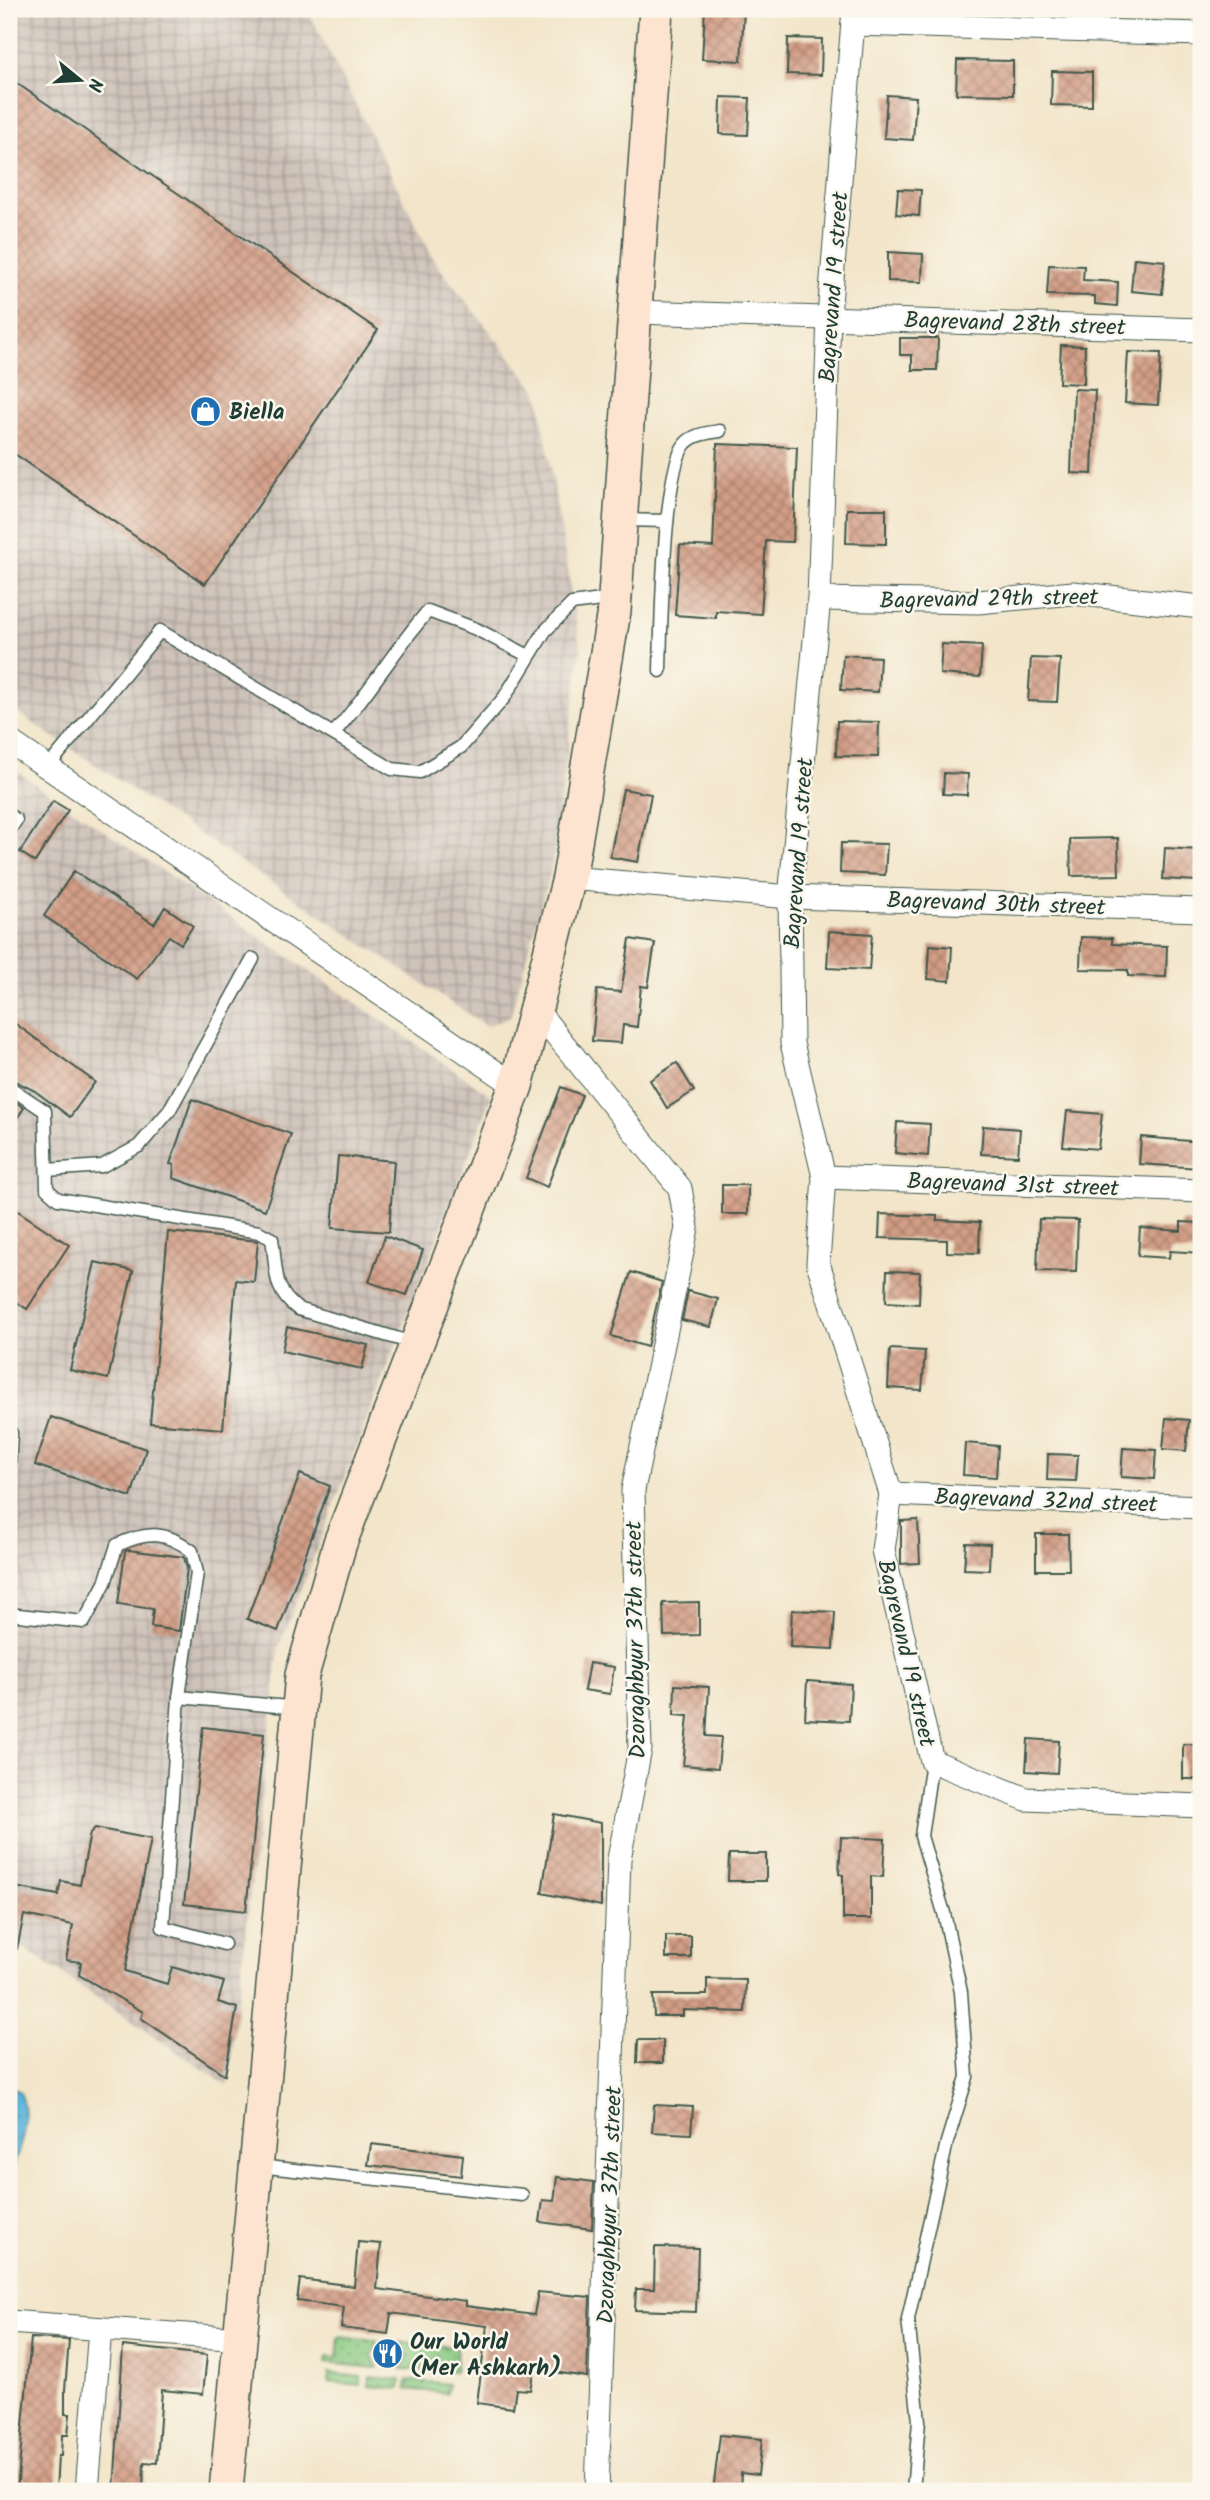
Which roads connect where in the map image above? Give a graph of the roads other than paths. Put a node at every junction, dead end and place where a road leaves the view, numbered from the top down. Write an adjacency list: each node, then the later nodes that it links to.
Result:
1 (656, 9): 4 (street)
2 (853, 17): 3 (street); 5 (street, Bagrevand 19 street)
3 (1201, 34)
4 (636, 312): 5 (street, Bagrevand 28th street); 8 (street)
5 (829, 316): 6 (street, Bagrevand 28th street); 11 (street, Bagrevand 19 street)
6 (1201, 330)
7 (719, 431): 9 (lane)
8 (621, 520): 9 (lane); 10 (street)
9 (667, 521): 14 (lane)
10 (615, 598): 13 (lane); 20 (street)
11 (819, 599): 12 (street, Bagrevand 29th street); 21 (street, Bagrevand 19 street)
12 (1201, 607)
13 (529, 656): 15 (lane); 15 (lane)
14 (660, 671)
15 (334, 733): 17 (lane)
16 (9, 741): 17 (street)
17 (48, 767): 25 (street)
18 (9, 816): 19 (lane)
19 (9, 831)
20 (569, 878): 21 (street, Bagrevand 30th street); 24 (street)
21 (790, 897): 22 (street, Bagrevand 30th street); 28 (street, Bagrevand 19 street)
22 (1201, 910)
23 (253, 959): 27 (lane)
24 (537, 1011): 25 (street); 48 (street, Dzoraghbyur 37th street)
25 (516, 1086): 30 (street)
26 (9, 1087): 27 (lane)
27 (47, 1170): 30 (lane)
28 (824, 1177): 29 (street, Bagrevand 31st street); 33 (street, Bagrevand 19 street)
29 (1201, 1191)
30 (416, 1344): 37 (street)
31 (11, 1433): 32 (lane)
32 (9, 1471)
33 (891, 1494): 34 (street, Bagrevand 32nd street); 38 (street, Bagrevand 19 street)
34 (1201, 1507)
35 (9, 1614): 36 (lane)
36 (179, 1696): 37 (lane); 40 (lane)
37 (299, 1708): 41 (street)
38 (932, 1761): 39 (street); 49 (lane)
39 (1201, 1807)
40 (223, 1944)
41 (257, 2166): 42 (lane); 45 (street)
42 (522, 2194)
43 (9, 2322): 44 (street)
44 (100, 2329): 45 (street); 46 (street)
45 (241, 2339): 47 (street)
46 (88, 2491)
47 (226, 2491)
48 (597, 2491)
49 (913, 2491)

